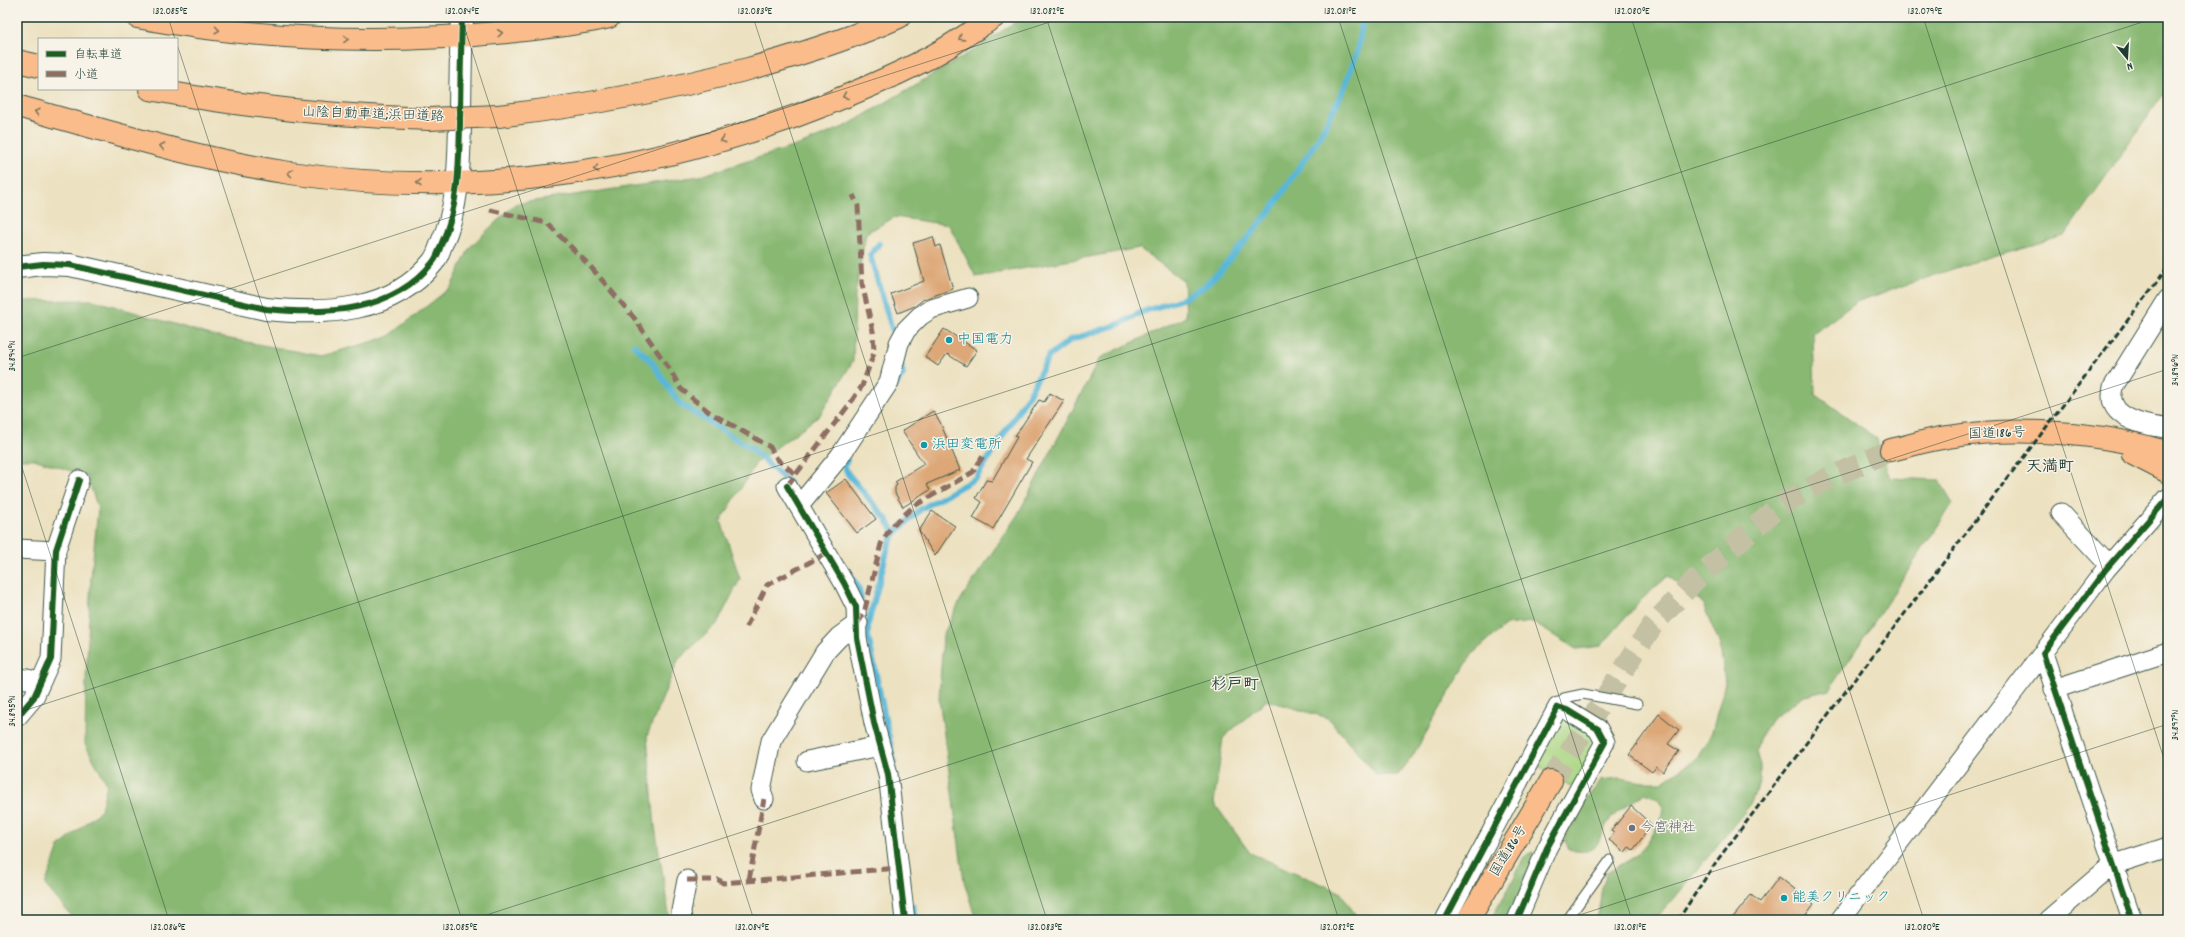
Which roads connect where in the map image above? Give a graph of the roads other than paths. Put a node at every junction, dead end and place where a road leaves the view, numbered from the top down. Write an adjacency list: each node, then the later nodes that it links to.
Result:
1 (137, 17): 6 (highway, one-way to 6)
2 (608, 17): 6 (highway, one-way to 2)
3 (870, 17): 9 (highway, 山陰自動車道;浜田道路)
4 (899, 17): 9 (highway, 山陰自動車道;浜田道路)
5 (994, 17): 12 (highway, one-way to 12)
6 (462, 27): 12 (street)
7 (17, 61): 8 (highway)
8 (38, 66)
9 (715, 78): 10 (highway, 山陰自動車道;浜田道路, bridge)
10 (155, 90)
11 (17, 106): 12 (highway, one-way to 11)
12 (458, 184): 13 (street)
13 (17, 266)
14 (968, 298): 24 (street)
15 (2168, 299): 16 (street)
16 (2168, 428)
17 (2103, 439): 18 (highway, 国道186号); 19 (highway, 国道186号); 20 (highway, 国道186号)
18 (1891, 450)
19 (2168, 453)
20 (2168, 472)
21 (79, 480): 27 (street)
22 (787, 486): 24 (street)
23 (2168, 498): 28 (street)
24 (799, 506): 29 (street)
25 (2061, 513): 28 (street)
26 (17, 549): 27 (street)
27 (56, 552): 33 (street)
28 (2109, 565): 31 (street)
29 (858, 623): 38 (street); 41 (street)
30 (2168, 652): 34 (street)
31 (2043, 653): 34 (street); 52 (street)
32 (17, 678): 33 (street)
33 (40, 683): 37 (street)
34 (2054, 689): 44 (street)
35 (1637, 704): 36 (lane)
36 (1558, 707): 48 (street); 50 (street)
37 (17, 717)
38 (880, 746): 39 (street); 47 (street)
39 (807, 761)
40 (1550, 781): 49 (highway, 国道186号)
41 (764, 799)
42 (2168, 847): 44 (street)
43 (1610, 860): 51 (lane)
44 (2112, 865): 53 (street); 54 (street)
45 (688, 880): 46 (street)
46 (682, 920)
47 (905, 920)
48 (1445, 920)
49 (1468, 920)
50 (1517, 920)
51 (1567, 920)
52 (1840, 920)
53 (2048, 920)
54 (2132, 920)

